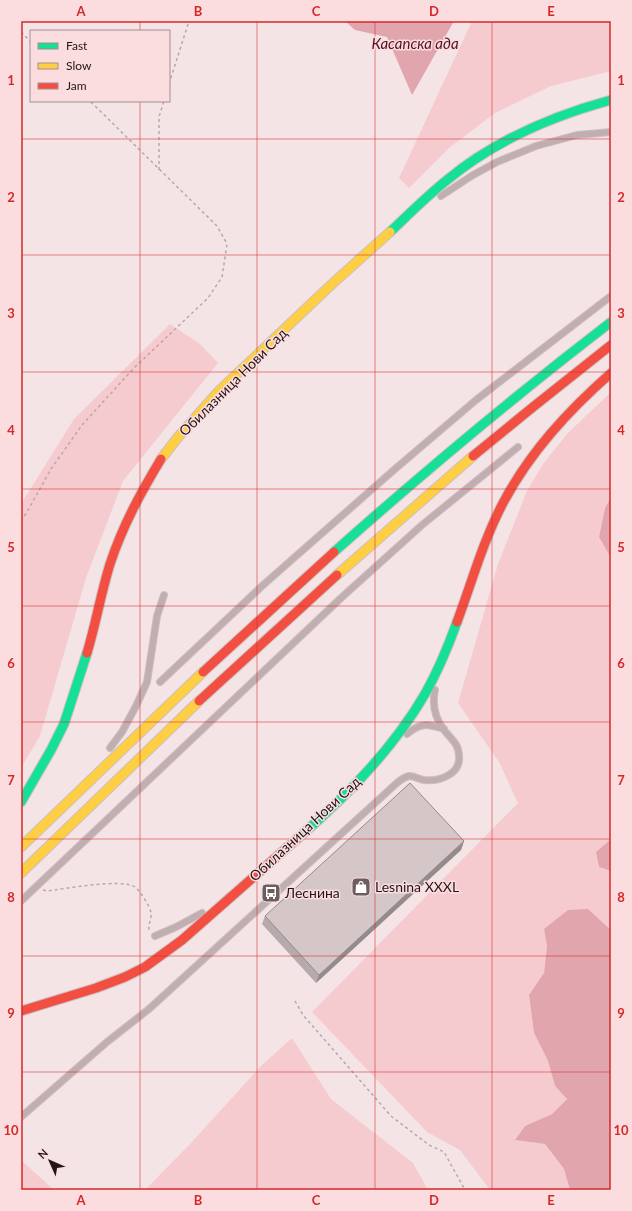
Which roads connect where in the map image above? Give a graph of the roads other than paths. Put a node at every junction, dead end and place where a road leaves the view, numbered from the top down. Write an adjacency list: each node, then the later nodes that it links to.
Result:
1 (611, 100): 5 (main road, Обилазница Нови Сад)
2 (611, 132): 3 (lane)
3 (433, 201)
4 (427, 206): 5 (lane)
5 (394, 227): 19 (main road, Обилазница Нови Сад)
6 (611, 296): 13 (lane)
7 (611, 322): 18 (main road)
8 (611, 345): 22 (main road)
9 (611, 373): 12 (main road, Обилазница Нови Сад)
10 (518, 448): 23 (lane)
11 (164, 595): 16 (lane)
12 (436, 672): 14 (lane); 15 (main road, Обилазница Нови Сад)
13 (160, 682)
14 (444, 729): 15 (lane); 26 (lane)
15 (385, 749): 21 (main road, Обилазница Нови Сад)
16 (108, 751)
17 (99, 764): 18 (lane)
18 (81, 789): 20 (main road)
19 (21, 802)
20 (21, 847)
21 (268, 864): 24 (lane); 25 (main road, Обилазница Нови Сад)
22 (21, 873)
23 (21, 901)
24 (155, 936)
25 (21, 1011)
26 (21, 1117)

